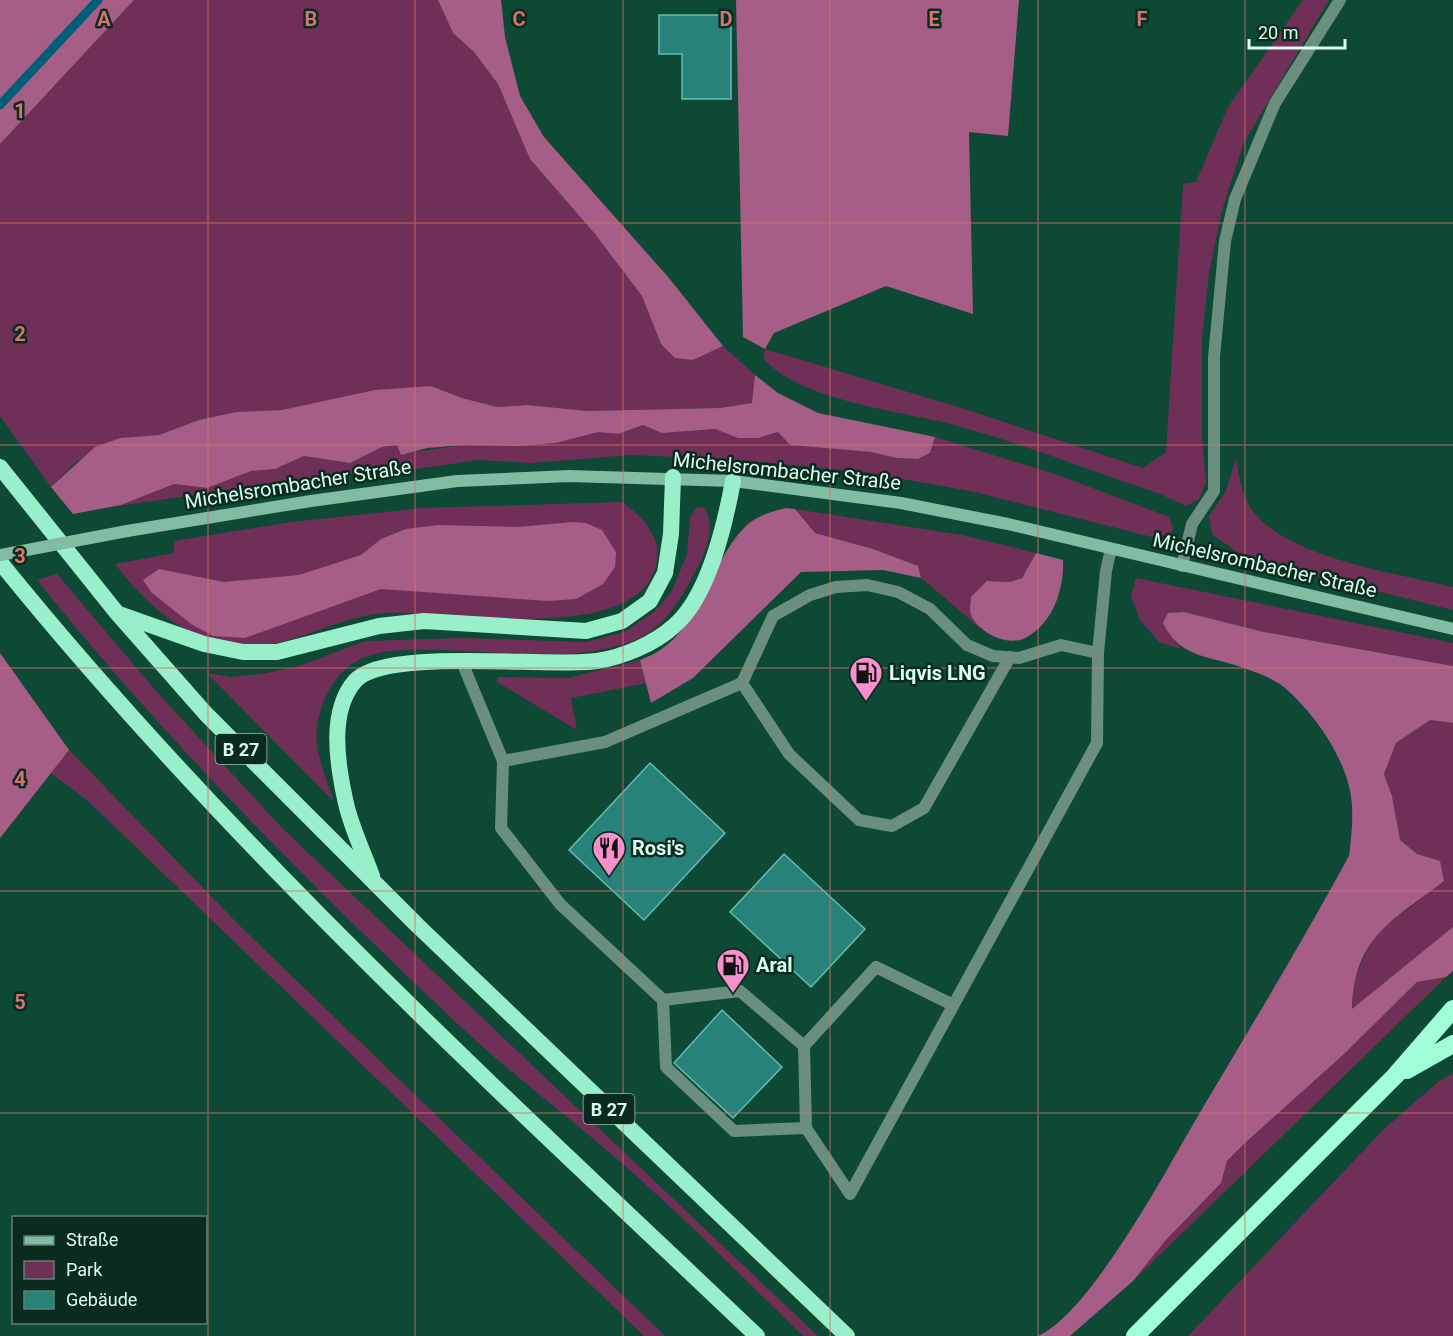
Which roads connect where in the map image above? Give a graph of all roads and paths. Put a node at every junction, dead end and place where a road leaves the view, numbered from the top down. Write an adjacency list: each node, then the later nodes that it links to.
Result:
1 (1340, 0): 8 (lane)
2 (0, 467): 9 (highway, B 27)
3 (674, 477): 4 (main road, Michelsrombacher Straße); 6 (main road, Michelsrombacher Straße, bridge); 9 (highway)
4 (733, 481): 5 (main road, Michelsrombacher Straße); 13 (highway)
5 (1111, 549): 8 (main road, Michelsrombacher Straße); 11 (lane)
6 (0, 555)
7 (0, 562): 24 (highway)
8 (1182, 566): 10 (main road, Michelsrombacher Straße)
9 (117, 613): 16 (highway, B 27)
10 (1453, 629)
11 (1098, 653): 12 (lane); 18 (lane)
12 (1010, 657): 14 (lane); 14 (lane)
13 (462, 662): 15 (lane); 16 (highway)
14 (742, 684): 15 (lane)
15 (503, 761): 17 (lane)
16 (373, 880): 25 (highway, B 27)
17 (663, 1000): 21 (lane); 23 (lane)
18 (953, 1005): 21 (lane); 23 (lane)
19 (1453, 1009): 22 (highway)
20 (1453, 1044): 22 (highway)
21 (804, 1046): 23 (lane)
22 (1395, 1076): 26 (highway)
23 (806, 1128)
24 (757, 1336)
25 (847, 1336)
26 (1135, 1336)

